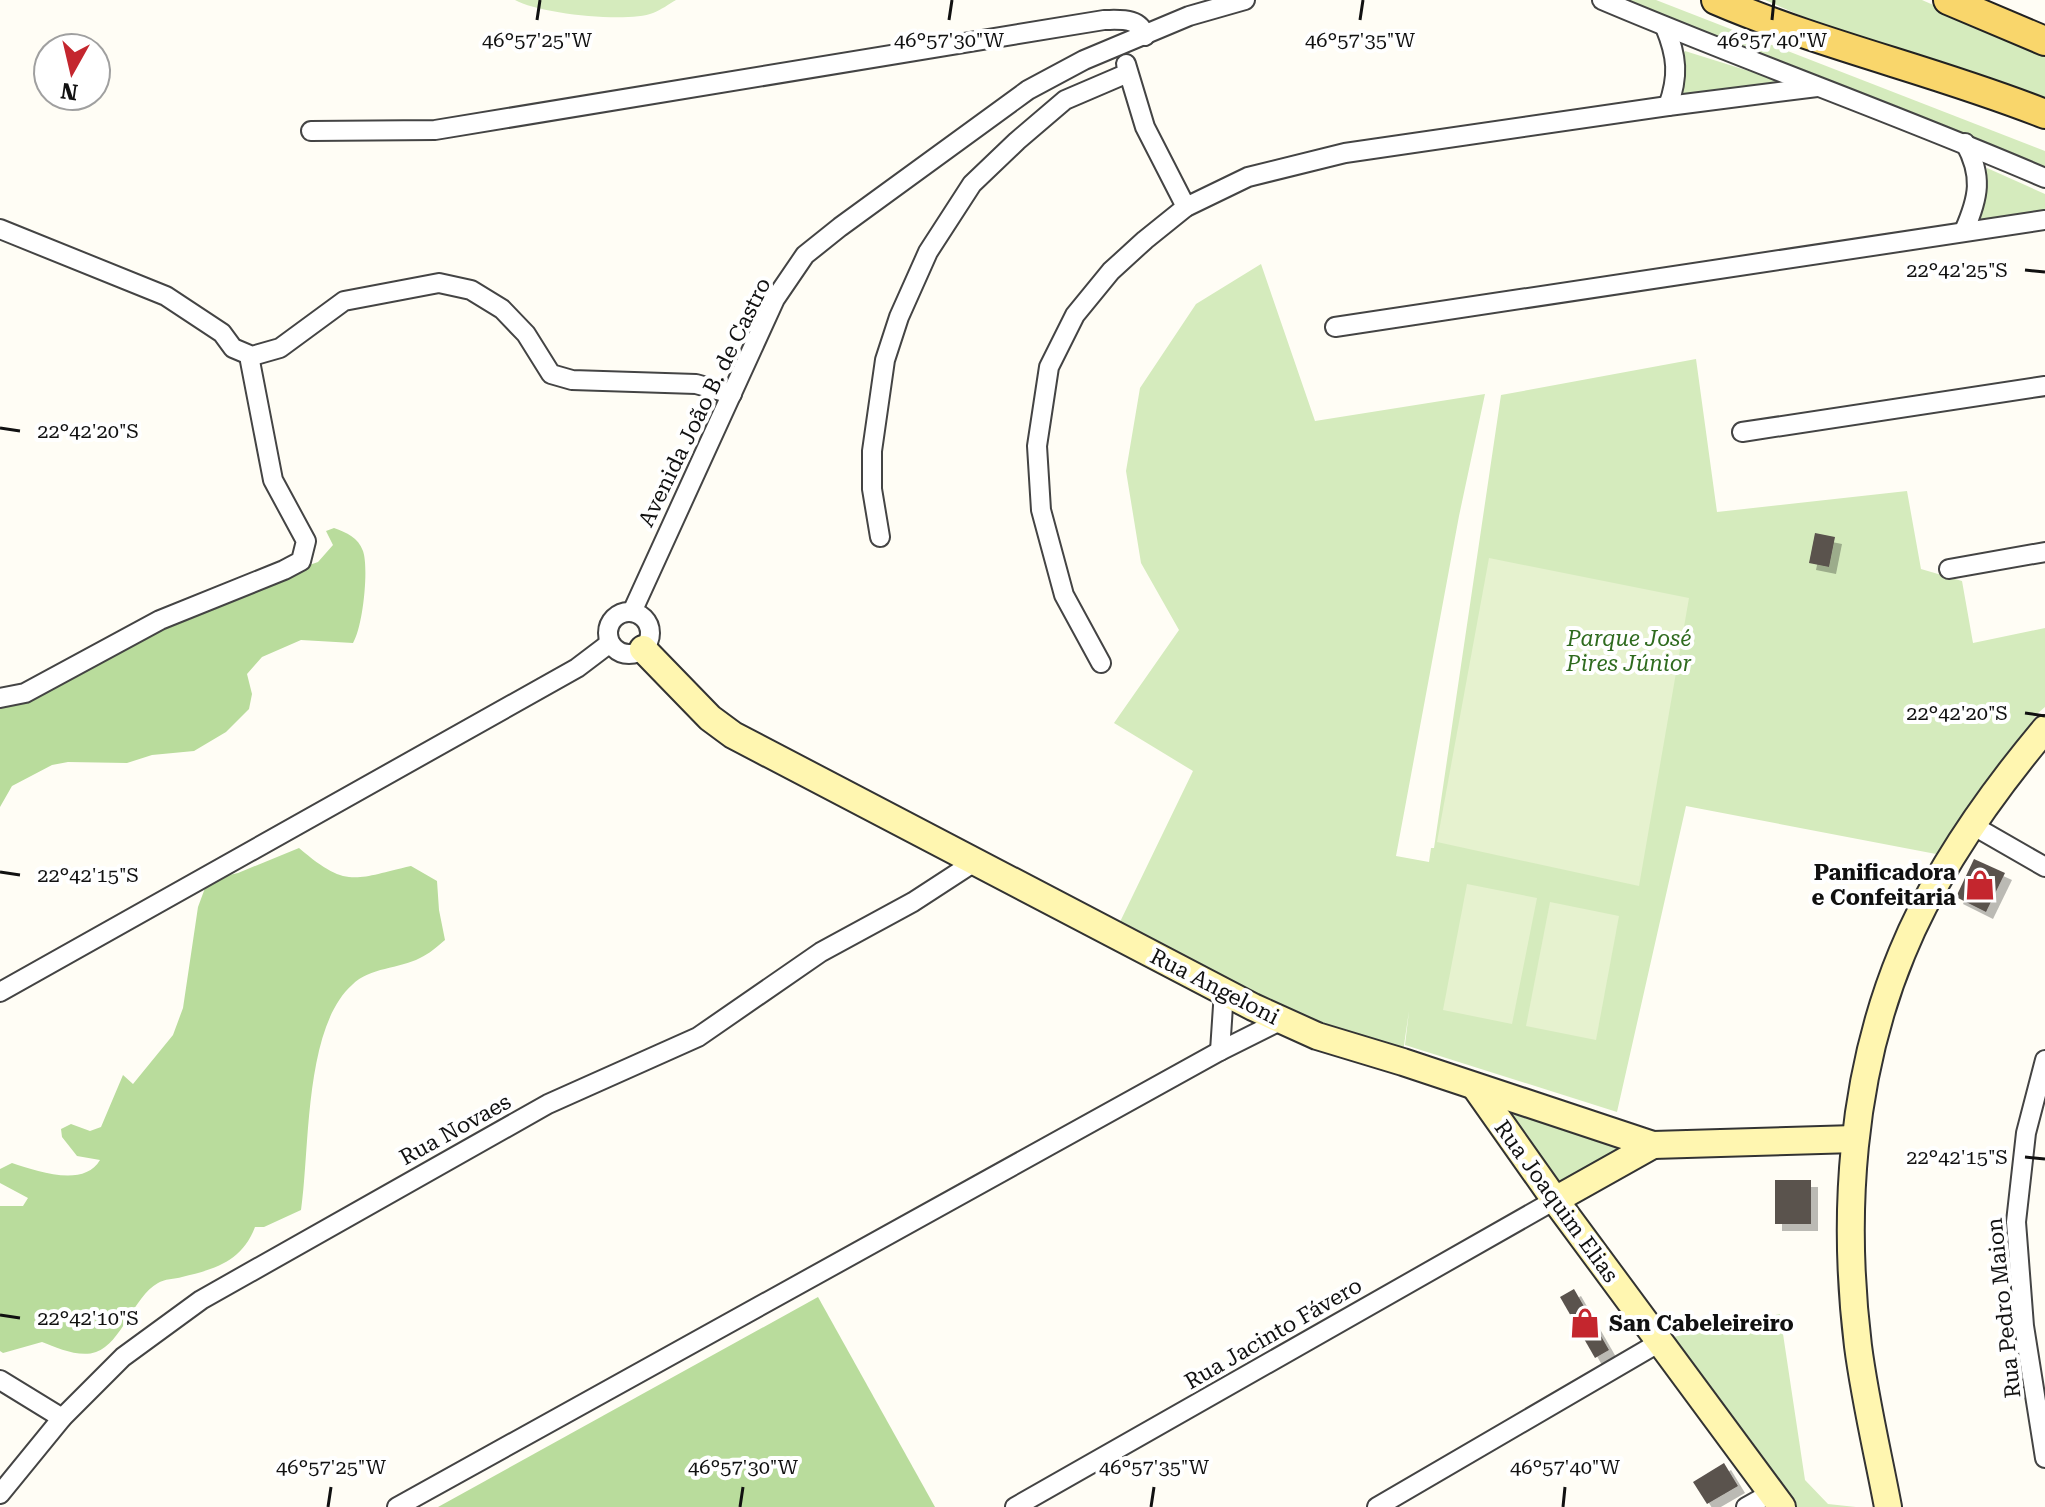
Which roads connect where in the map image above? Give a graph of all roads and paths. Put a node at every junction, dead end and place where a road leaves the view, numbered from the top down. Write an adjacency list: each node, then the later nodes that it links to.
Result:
1 (1245, 0): 6 (street, Avenida João B. de Castro)
2 (1602, 0): 5 (street)
3 (1716, 0): 12 (main road)
4 (1948, 0): 7 (main road)
5 (1665, 27): 10 (street); 11 (street)
6 (1145, 36): 8 (street, Avenida João B. de Castro); 13 (street)
7 (2045, 41)
8 (1121, 46): 9 (street); 23 (street, Avenida João B. de Castro)
9 (1128, 73): 16 (street); 25 (street)
10 (1817, 87): 11 (street); 14 (street)
11 (1668, 106): 16 (street)
12 (2045, 114)
13 (311, 131)
14 (1965, 143): 15 (street); 19 (street)
15 (2045, 178)
16 (1186, 207): 31 (street)
17 (2045, 220): 19 (street)
18 (0, 229): 21 (street)
19 (1964, 231): 20 (street)
20 (1335, 327)
21 (252, 356): 23 (street); 32 (street)
22 (2045, 386): 24 (street)
23 (732, 394): 28 (street, Avenida João B. de Castro)
24 (1742, 432)
25 (880, 537)
26 (2045, 552): 27 (street)
27 (1949, 569)
28 (632, 612): 29 (street); 30 (street)
29 (610, 643): 30 (street); 38 (street)
30 (643, 649): 35 (street, Rua Angeloni)
31 (1101, 663)
32 (0, 698)
33 (2045, 729): 34 (street)
34 (1972, 825): 36 (street); 43 (street)
35 (976, 861): 37 (street, Rua Angeloni); 48 (street, Rua Novaes)
36 (2045, 867)
37 (1224, 991): 39 (street, Rua Angeloni); 40 (street)
38 (0, 992)
39 (1282, 1020): 40 (street); 42 (street, Rua Angeloni)
40 (1220, 1051): 52 (street)
41 (2045, 1060): 49 (street, Rua Pedro Maion)
42 (1476, 1088): 44 (street, Rua Angeloni); 45 (street, Rua Joaquim Elias)
43 (1855, 1139): 44 (street, Rua Angeloni); 56 (street)
44 (1653, 1145): 45 (street)
45 (1555, 1200): 46 (street, Rua Joaquim Elias); 53 (street, Rua Jacinto Fávero)
46 (1660, 1342): 51 (street, Rua Joaquim Elias); 54 (street)
47 (0, 1380): 48 (street)
48 (62, 1418): 50 (street, Rua Novaes)
49 (2045, 1458)
50 (0, 1494)
51 (1776, 1500): 55 (street)
52 (397, 1507)
53 (1015, 1507)
54 (1377, 1507)
55 (1746, 1507)
56 (1888, 1507)

